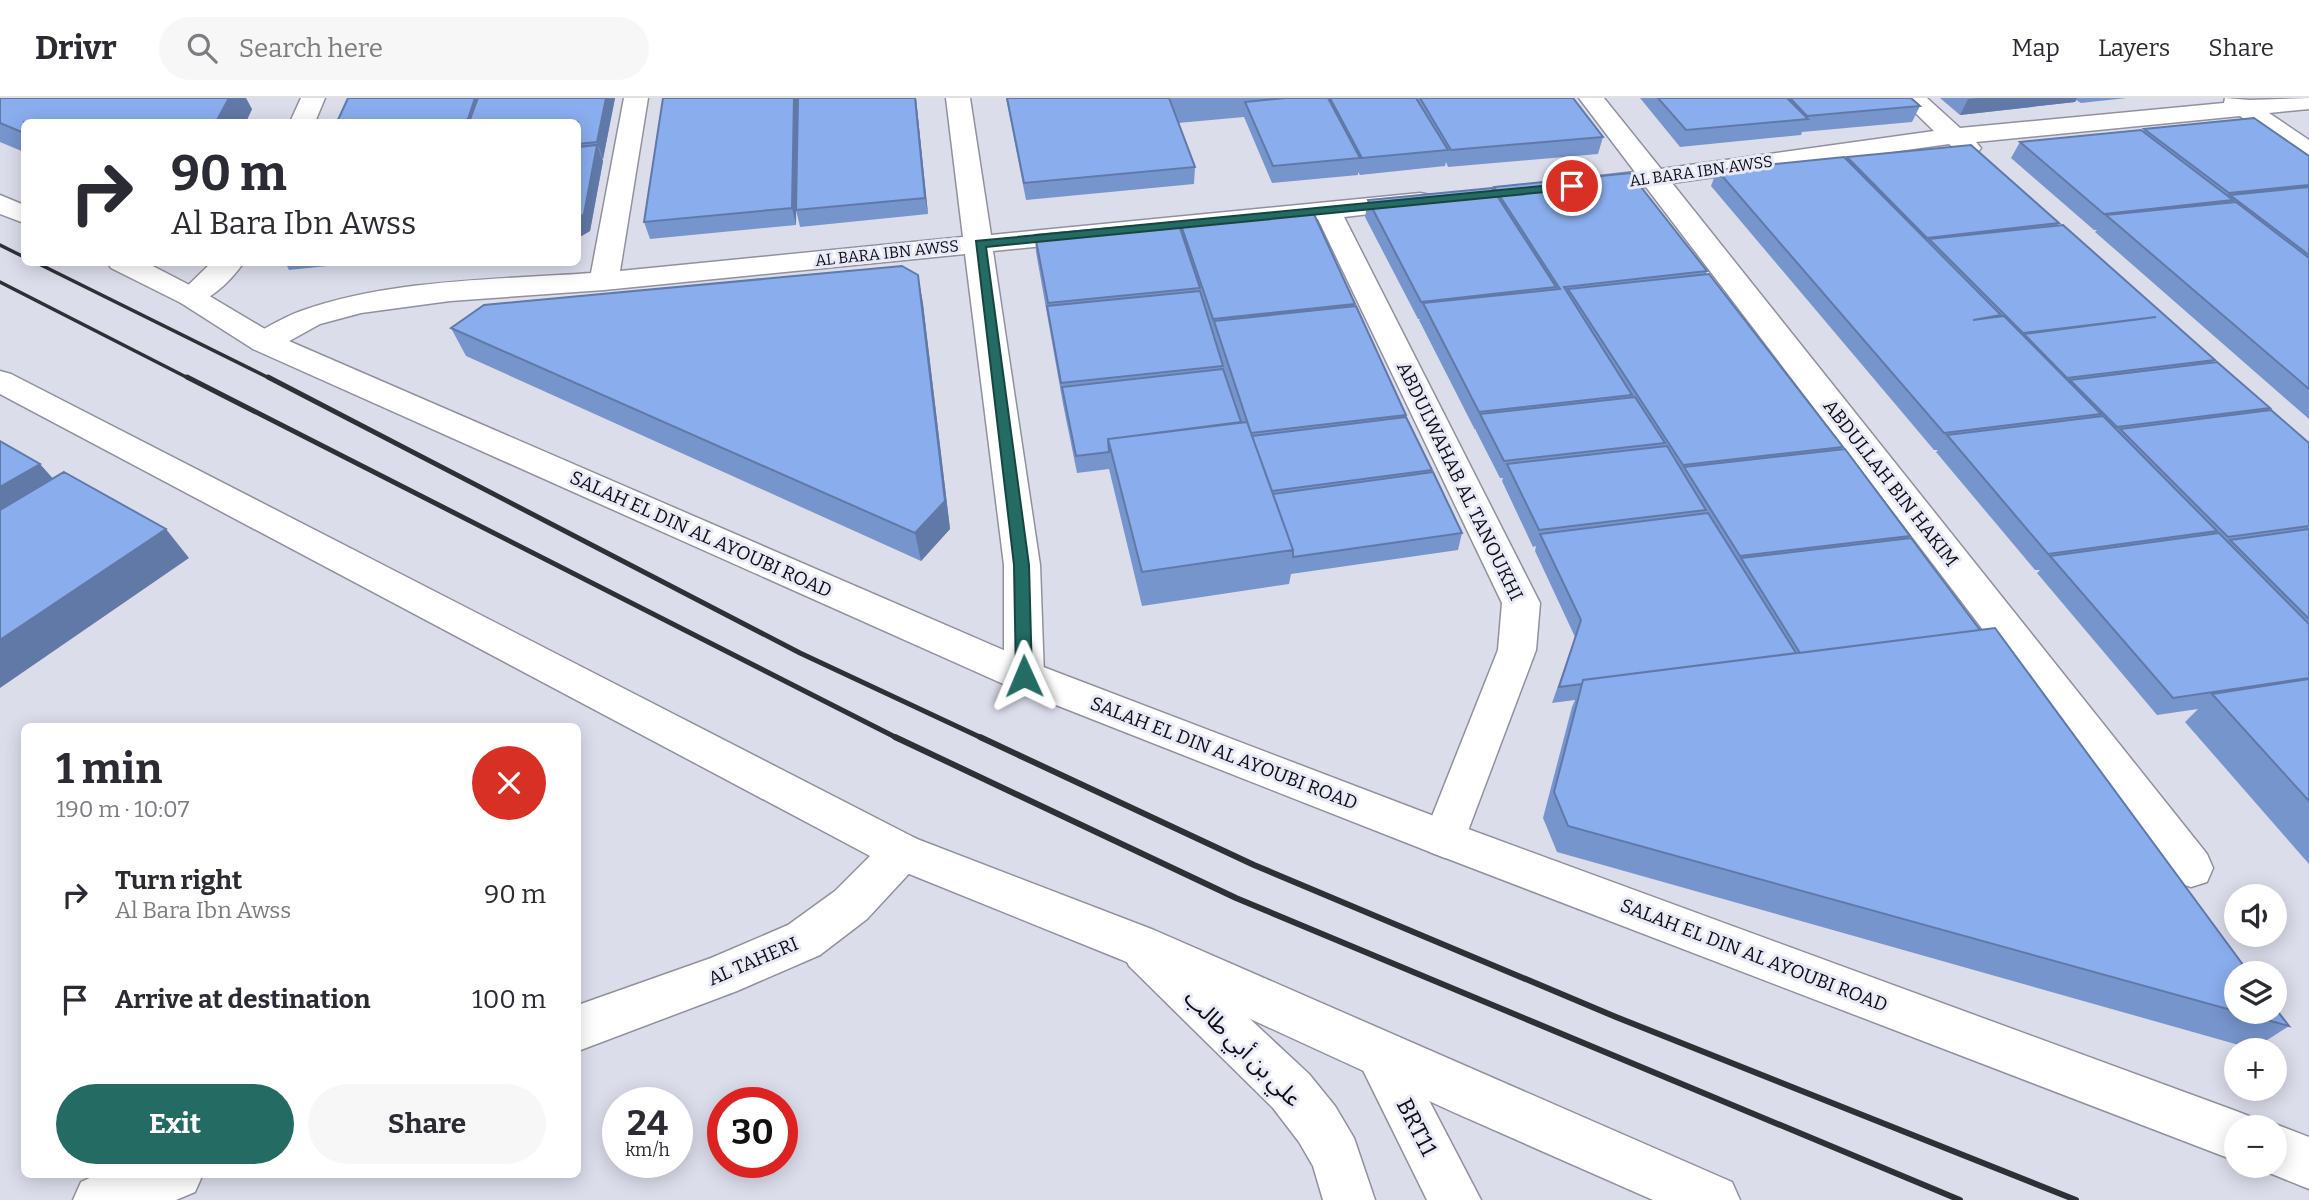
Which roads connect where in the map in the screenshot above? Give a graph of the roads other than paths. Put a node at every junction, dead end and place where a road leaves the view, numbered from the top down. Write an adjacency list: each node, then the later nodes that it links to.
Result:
1 (313, 98): 8 (street)
2 (636, 98): 21 (street)
3 (958, 98): 18 (street)
4 (1591, 98): 12 (street, ABDULLAH BIN HAKIM)
5 (1912, 98): 9 (street)
6 (2309, 102): 7 (street, AL BARA IBN AWSS)
7 (2238, 103): 9 (street, AL BARA IBN AWSS); 10 (street)
8 (304, 119)
9 (1954, 136): 11 (street); 12 (street, AL BARA IBN AWSS)
10 (2309, 152)
11 (1984, 163)
12 (1654, 178): 13 (street, AL BARA IBN AWSS); 28 (street, ABDULLAH BIN HAKIM)
13 (1559, 188)
14 (1450, 198): 16 (street, AL BARA IBN AWSS)
15 (0, 203): 17 (street)
16 (1327, 210): 18 (street, AL BARA IBN AWSS); 26 (street, ABDULWAHAB AL TANOUKHI)
17 (21, 214)
18 (980, 244): 21 (street, AL BARA IBN AWSS); 25 (street)
19 (129, 266): 22 (street, SALAH EL DIN AL AYOUBI ROAD)
20 (226, 266): 22 (street)
21 (604, 281): 23 (street, AL BARA IBN AWSS)
22 (191, 297): 23 (street, SALAH EL DIN AL AYOUBI ROAD)
23 (264, 342): 25 (street, SALAH EL DIN AL AYOUBI ROAD)
24 (0, 381): 27 (street)
25 (1024, 676): 26 (street, SALAH EL DIN AL AYOUBI ROAD)
26 (1445, 839): 32 (street, SALAH EL DIN AL AYOUBI ROAD)
27 (902, 852): 29 (street); 30 (street, AL TAHERI)
28 (2191, 867)
29 (1138, 945): 31 (street); 37 (street, علي بن أبي طالب)
30 (581, 1027)
31 (1379, 1054): 38 (street, BRT11); 39 (street)
32 (2224, 1131)
33 (2287, 1155): 34 (street)
34 (2309, 1163)
35 (161, 1186): 36 (street)
36 (99, 1200)
37 (1349, 1200)
38 (1455, 1200)
39 (1714, 1200)

